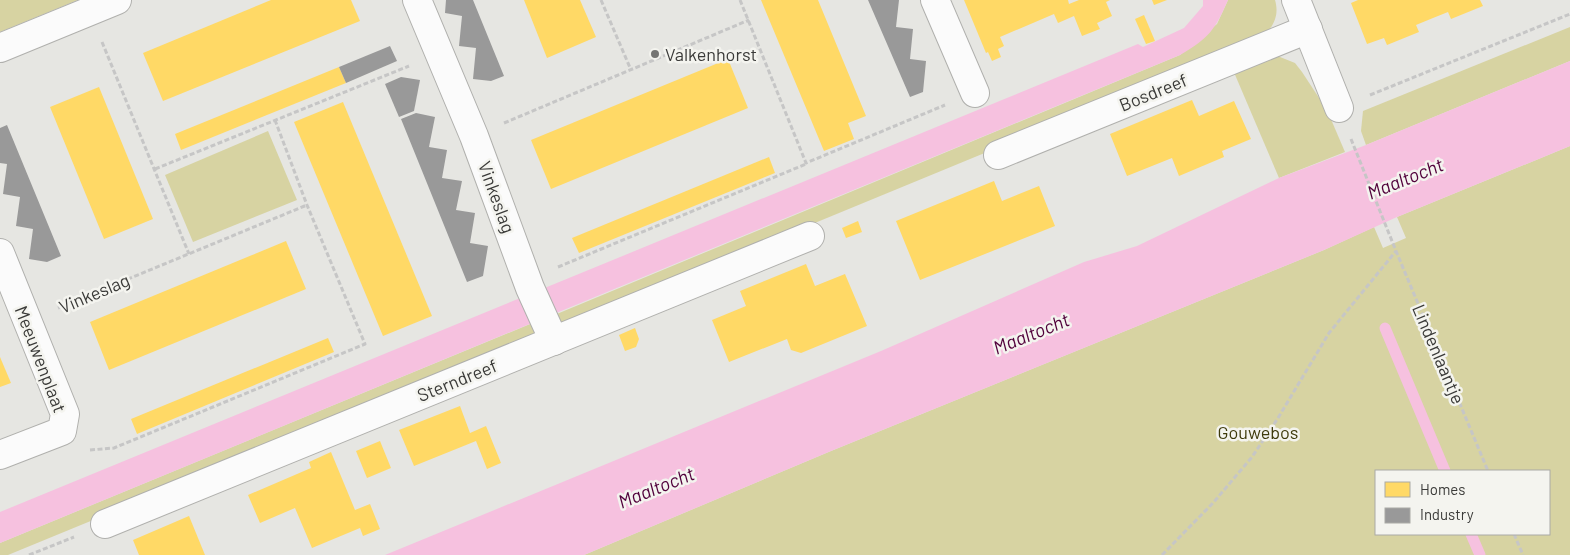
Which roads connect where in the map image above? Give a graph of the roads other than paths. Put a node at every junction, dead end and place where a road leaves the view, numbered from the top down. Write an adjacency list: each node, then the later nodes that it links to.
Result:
1 (117, 0): 6 (street)
2 (417, 0): 12 (street, Vinkeslag)
3 (935, 0): 7 (street)
4 (1296, 0): 5 (street)
5 (1308, 29): 8 (street); 9 (street, Bosdreef)
6 (0, 48)
7 (974, 93)
8 (1339, 108)
9 (998, 155)
10 (810, 236): 12 (street, Sterndreef)
11 (0, 253): 13 (street, Meeuwenplaat)
12 (550, 333): 14 (street, Sterndreef)
13 (0, 455)
14 (105, 524)

